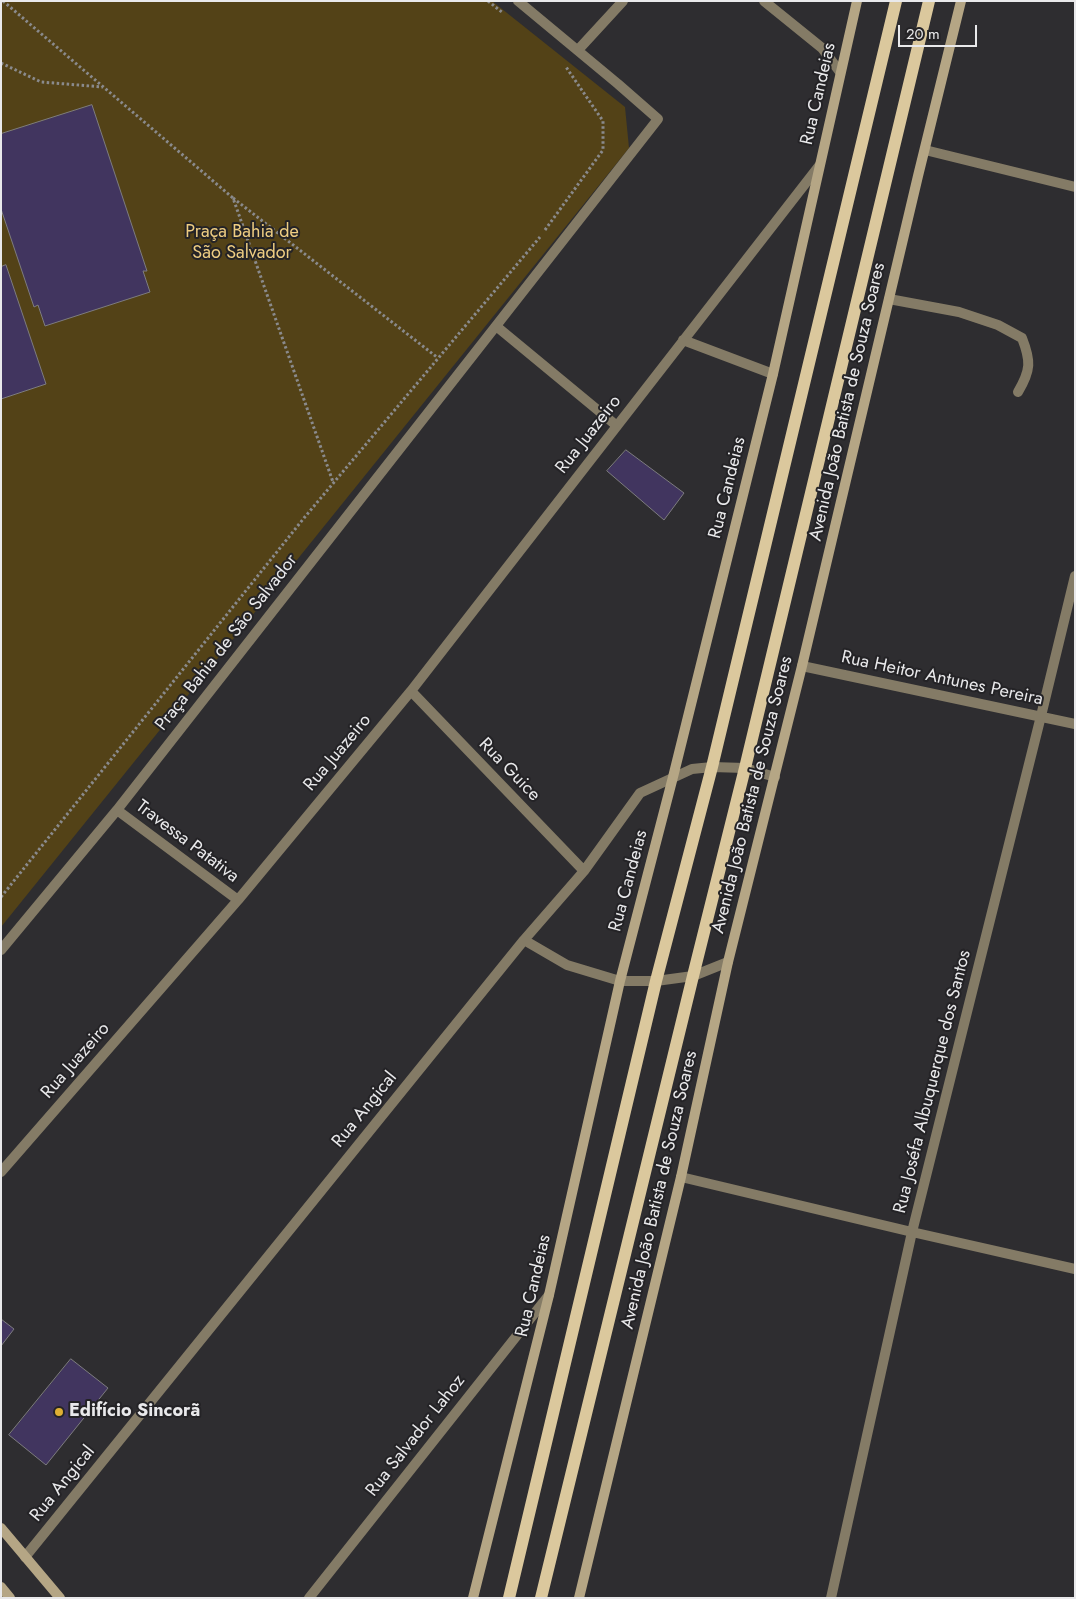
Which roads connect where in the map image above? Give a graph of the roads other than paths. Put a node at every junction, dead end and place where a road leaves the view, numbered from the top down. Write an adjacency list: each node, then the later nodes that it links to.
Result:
1 (518, 1): 8 (street, Praça Bahia de São Salvador)
2 (623, 1): 8 (street)
3 (764, 1): 9 (street)
4 (857, 1): 9 (main road, Rua Candeias)
5 (896, 1): 24 (main road)
6 (929, 1): 25 (main road)
7 (961, 1): 10 (main road, Avenida João Batista de Souza Soares)
8 (578, 50): 14 (street, Praça Bahia de São Salvador)
9 (840, 72): 11 (main road, Rua Candeias)
10 (925, 150): 12 (street); 13 (main road, Avenida João Batista de Souza Soares)
11 (819, 166): 15 (street, Rua Juazeiro); 16 (main road, Rua Candeias)
12 (1075, 187)
13 (889, 299): 17 (street); 20 (main road, Avenida João Batista de Souza Soares)
14 (496, 326): 18 (street); 28 (street, Praça Bahia de São Salvador)
15 (683, 340): 16 (street); 18 (street, Rua Juazeiro)
16 (773, 374): 26 (main road, Rua Candeias)
17 (1018, 392)
18 (617, 426): 21 (street, Rua Juazeiro)
19 (1075, 576): 22 (street, Rua Joséfa Albuquerque dos Santos)
20 (802, 666): 22 (street, Rua Heitor Antunes Pereira); 27 (main road, Avenida João Batista de Souza Soares)
21 (411, 691): 29 (street, Rua Guice); 30 (street, Rua Juazeiro)
22 (1041, 716): 23 (street, Rua Heitor Antunes Pereira); 39 (street, Rua Joséfa Albuquerque dos Santos)
23 (1075, 724)
24 (712, 767): 25 (street, Rua Angical); 26 (street, Rua Angical); 36 (main road)
25 (746, 768): 27 (street, Rua Angical); 34 (main road)
26 (673, 777): 29 (street, Rua Angical); 35 (main road, Rua Candeias)
27 (774, 777): 33 (main road, Avenida João Batista de Souza Soares)
28 (117, 810): 30 (street, Travessa Patativa); 32 (street, Praça Bahia de São Salvador)
29 (584, 871): 31 (street, Rua Angical)
30 (238, 900): 37 (street, Rua Juazeiro)
31 (524, 940): 35 (street); 43 (street, Rua Angical)
32 (1, 950)
33 (728, 962): 34 (street); 38 (main road, Avenida João Batista de Souza Soares)
34 (693, 976): 36 (street); 50 (main road)
35 (620, 981): 36 (street); 41 (main road, Rua Candeias)
36 (656, 981): 49 (main road)
37 (1, 1172)
38 (681, 1177): 39 (street); 51 (main road, Avenida João Batista de Souza Soares)
39 (912, 1232): 40 (street); 52 (street, Rua Joséfa Albuquerque dos Santos)
40 (1075, 1269)
41 (549, 1295): 47 (street, Rua Salvador Lahoz); 48 (main road, Rua Candeias)
42 (1, 1528): 43 (main road)
43 (25, 1557): 46 (main road)
44 (1, 1587): 45 (main road)
45 (10, 1598)
46 (60, 1598)
47 (309, 1598)
48 (473, 1598)
49 (509, 1598)
50 (541, 1598)
51 (579, 1598)
52 (830, 1598)

